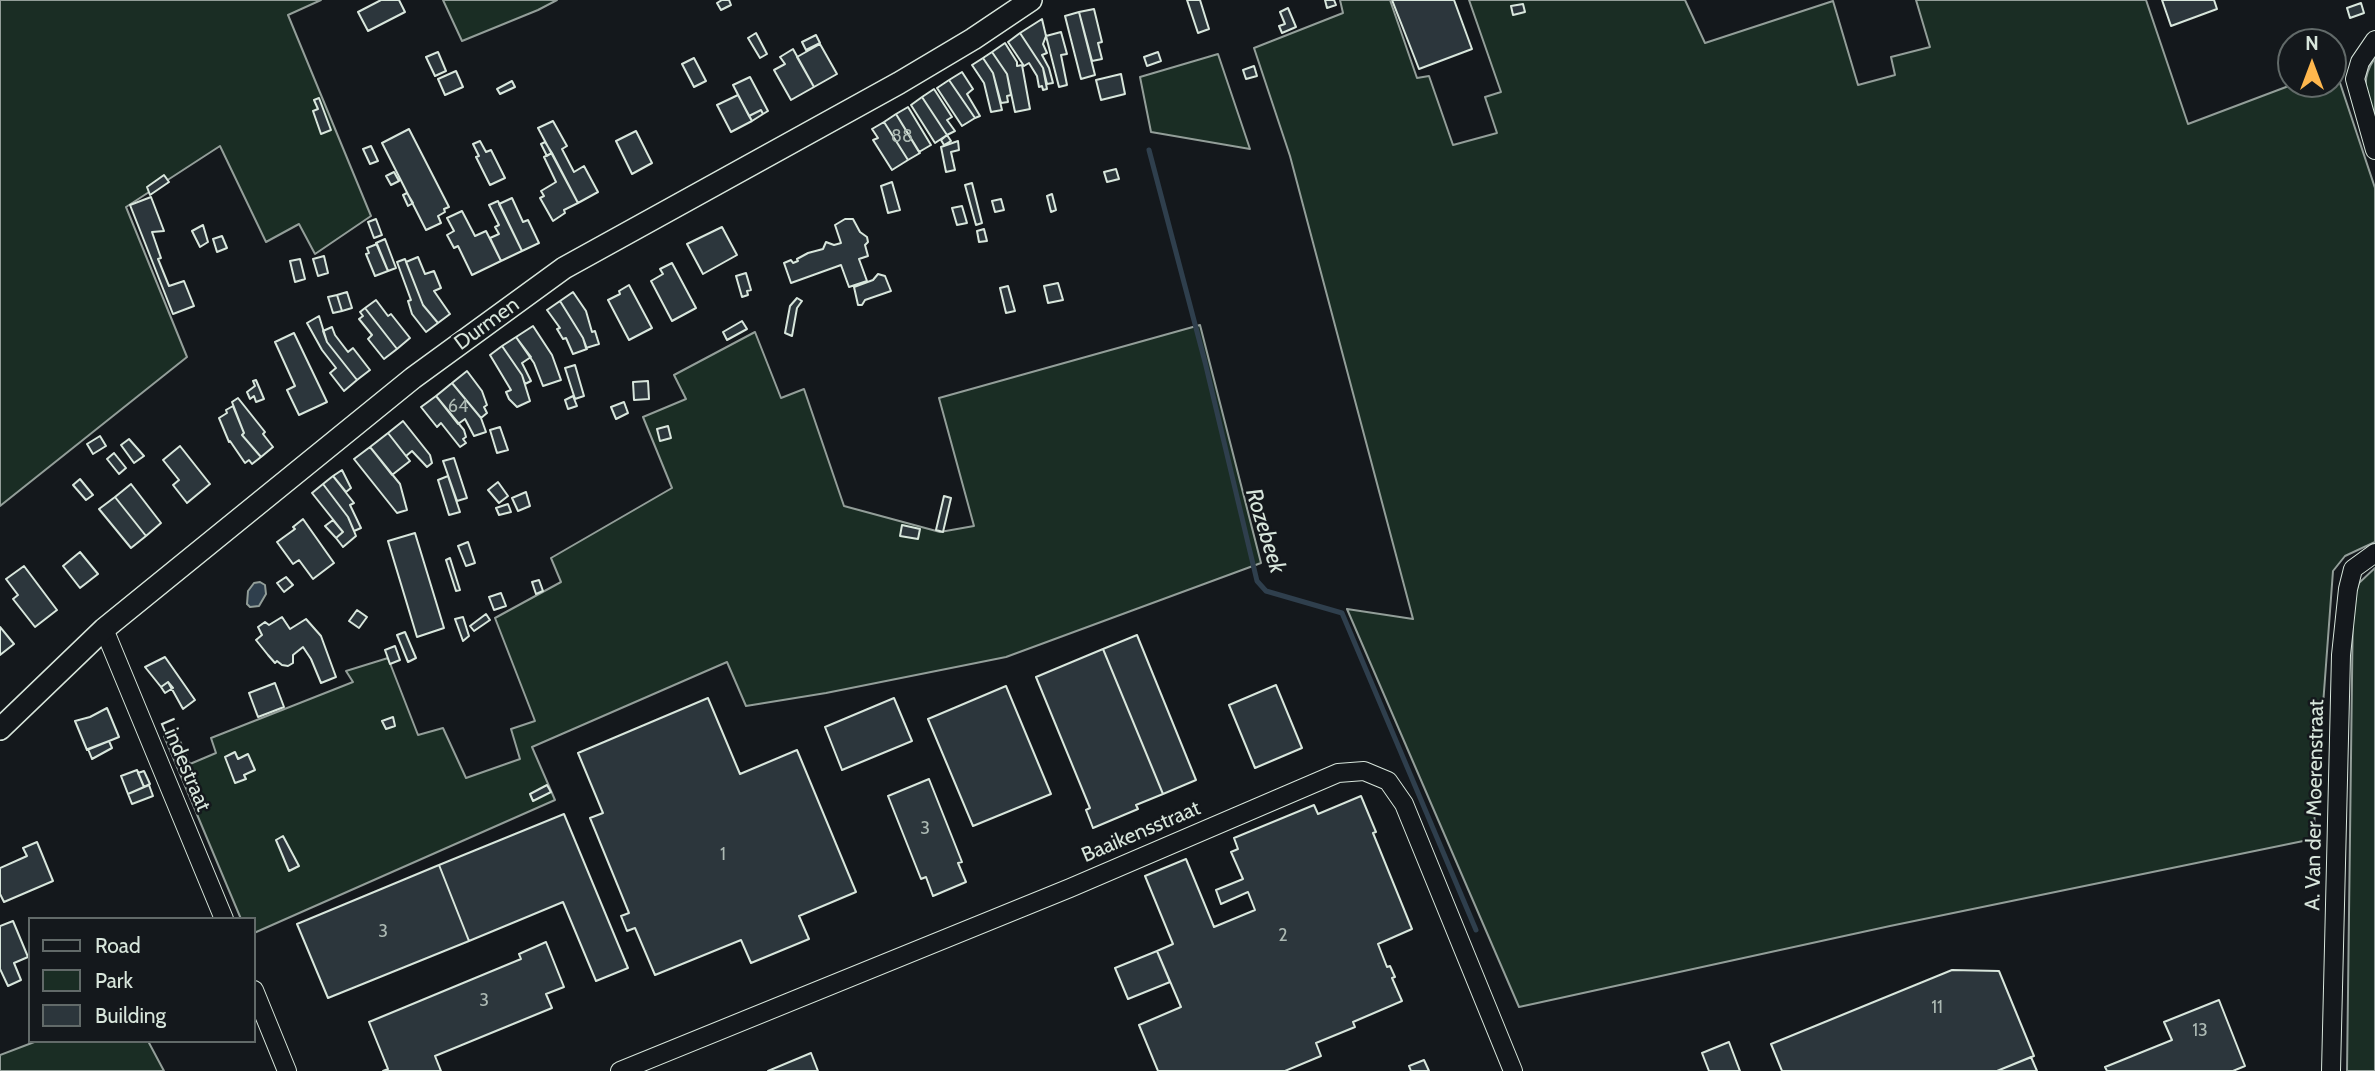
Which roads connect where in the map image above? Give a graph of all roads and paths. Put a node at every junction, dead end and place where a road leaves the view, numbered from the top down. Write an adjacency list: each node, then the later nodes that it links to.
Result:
1 (1031, 0): 5 (street, Durmen)
2 (2375, 40): 3 (street)
3 (2375, 150)
4 (2375, 553): 12 (street, A. Van der Moerenstraat)
5 (104, 629): 6 (street, Durmen); 7 (street, Lindestraat)
6 (0, 729)
7 (223, 917)
8 (256, 995): 9 (street)
9 (287, 1071)
10 (620, 1071): 11 (street, Baaikensstraat)
11 (1513, 1071)
12 (2331, 1071)

